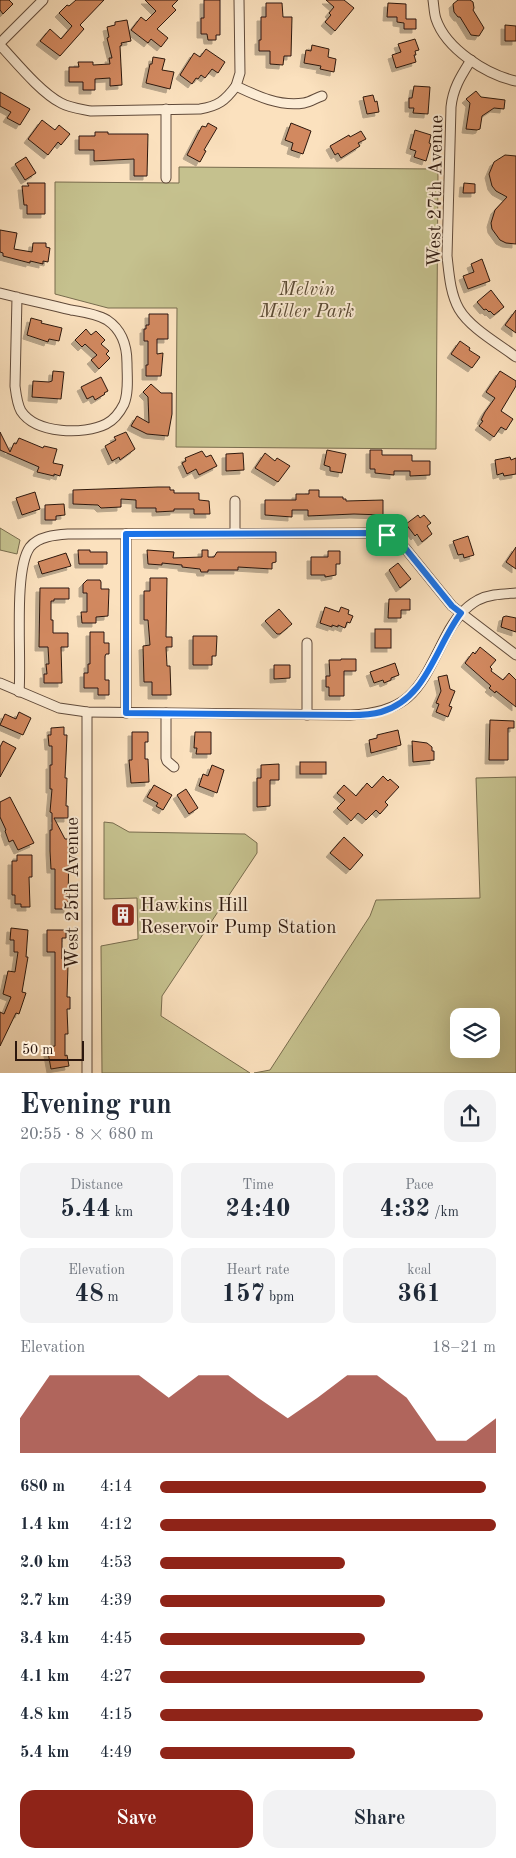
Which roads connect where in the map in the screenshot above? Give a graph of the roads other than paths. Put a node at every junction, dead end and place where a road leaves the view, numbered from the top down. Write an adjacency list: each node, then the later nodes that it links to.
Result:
1 (43, 0): 4 (street)
2 (239, 0): 7 (street)
3 (433, 0): 5 (street)
4 (0, 44): 9 (street)
5 (471, 60): 6 (street); 13 (street, West 27th Avenue)
6 (516, 81)
7 (236, 86): 8 (street); 9 (street)
8 (322, 96)
9 (166, 110): 10 (street)
10 (166, 178)
11 (0, 293): 12 (street)
12 (17, 298): 12 (street)
13 (516, 357)
14 (235, 501): 15 (street)
15 (235, 533): 16 (street); 18 (street)
16 (126, 534): 22 (street); 24 (street)
17 (516, 593): 18 (street)
18 (461, 613): 20 (street); 26 (street)
19 (308, 643): 26 (street)
20 (516, 655)
21 (1, 686): 22 (street)
22 (19, 692): 23 (street)
23 (87, 712): 24 (street); 28 (street, West 25th Avenue)
24 (126, 713): 25 (street)
25 (166, 713): 26 (street); 27 (street)
26 (307, 715)
27 (174, 767)
28 (87, 1073)

